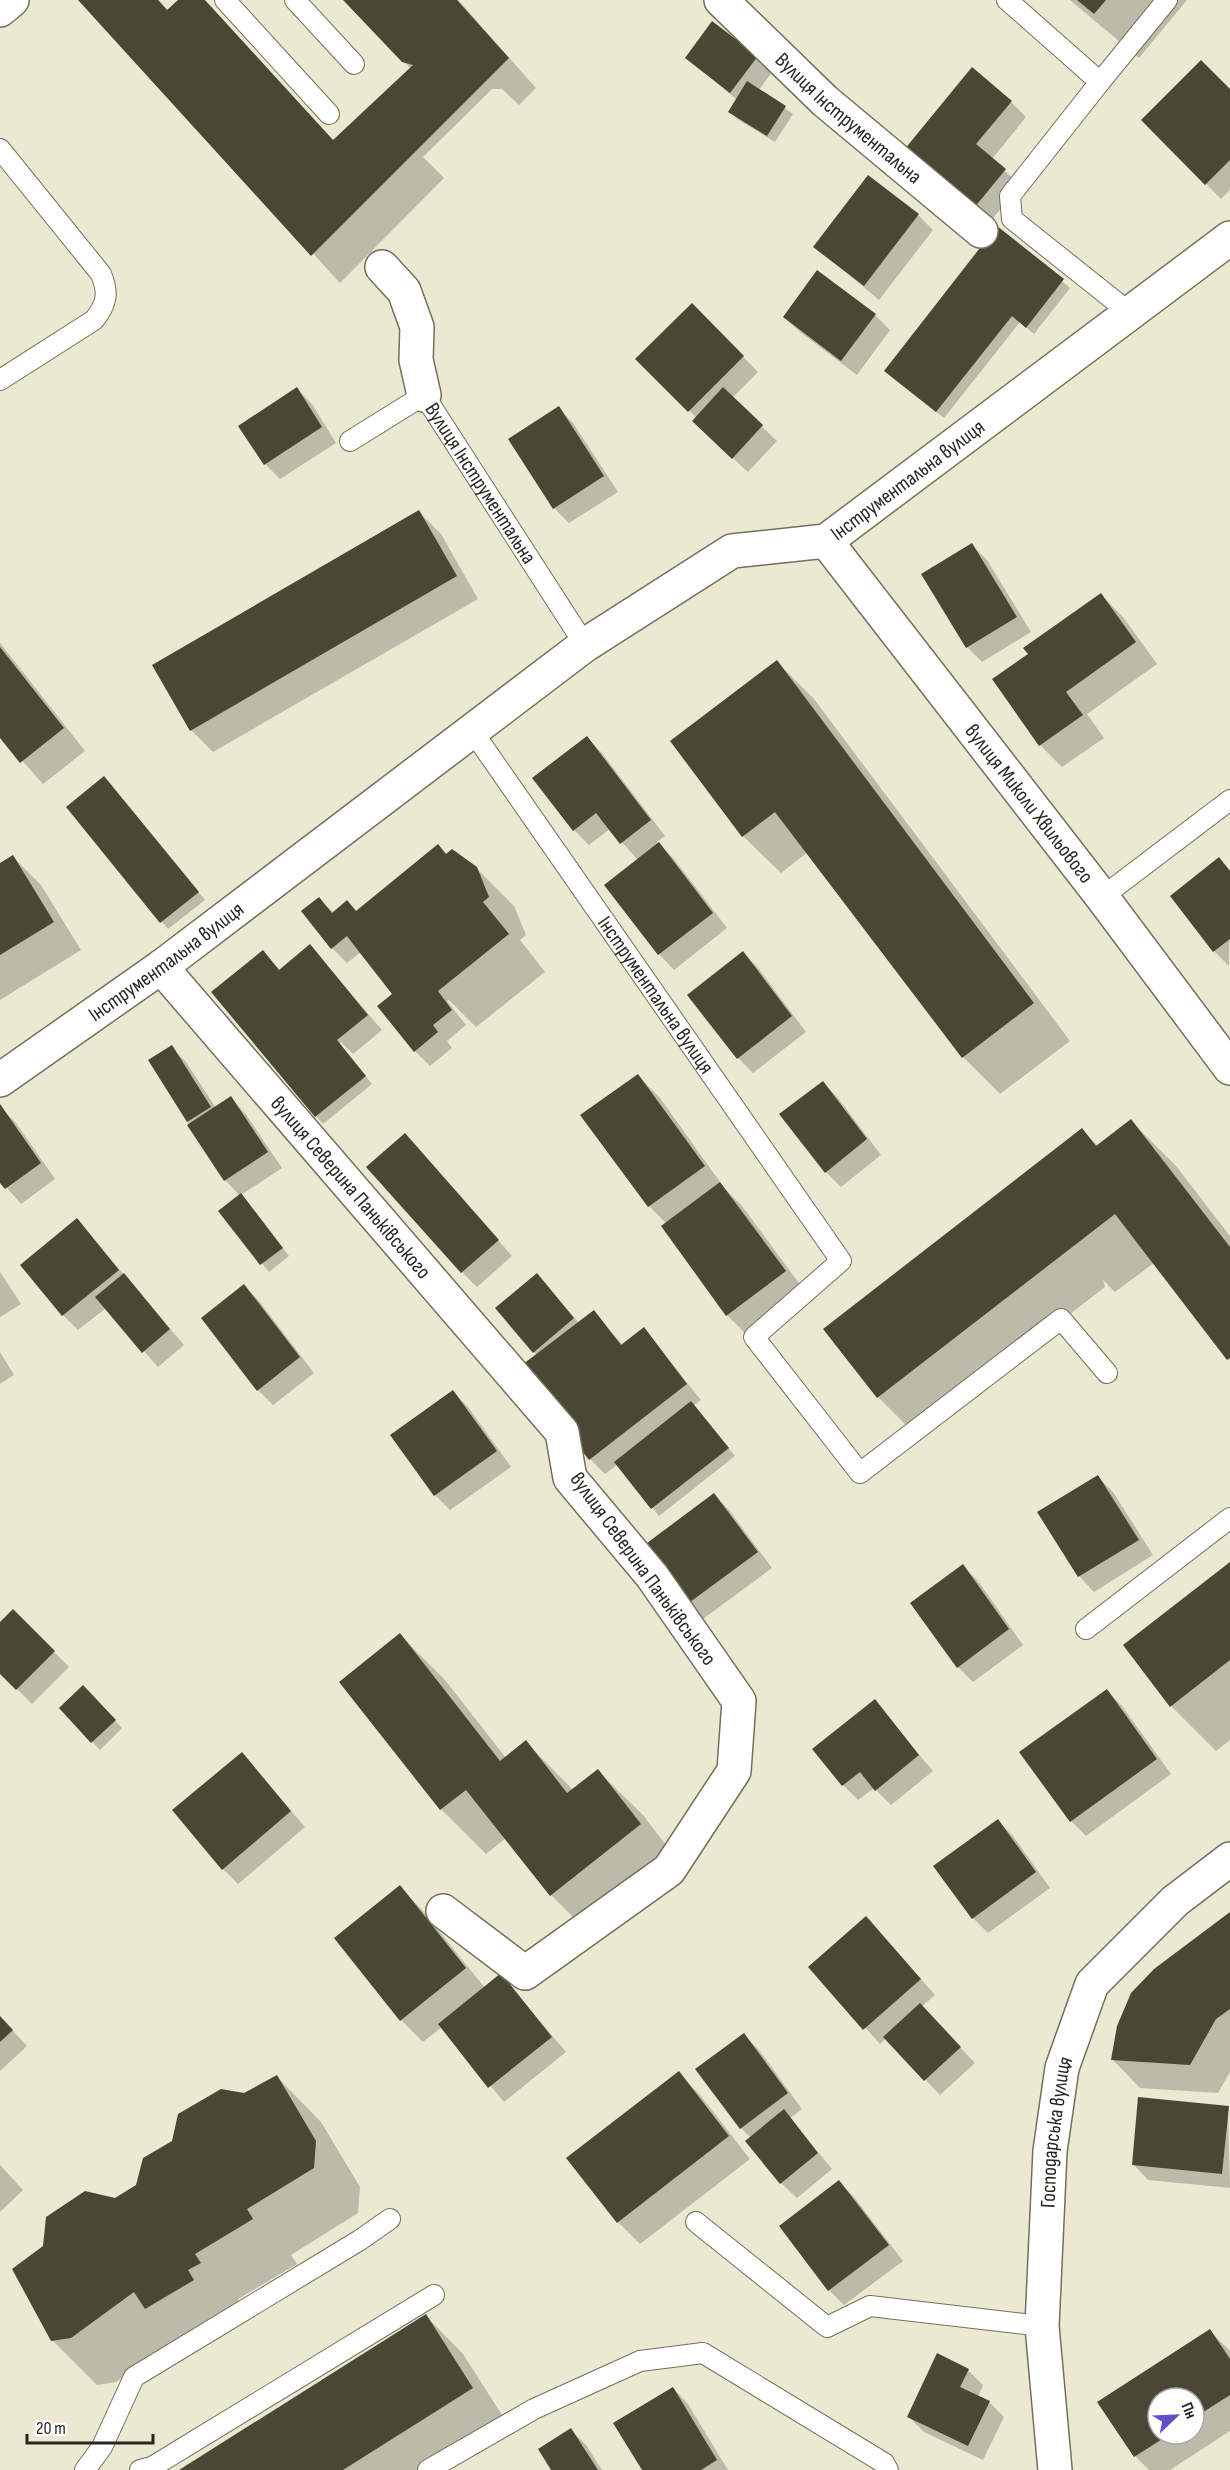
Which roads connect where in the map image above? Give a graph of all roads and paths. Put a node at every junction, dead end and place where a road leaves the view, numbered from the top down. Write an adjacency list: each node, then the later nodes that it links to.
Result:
1 (12, 0): 7 (street)
2 (225, 0): 10 (lane)
3 (295, 0): 8 (lane)
4 (721, 0): 12 (street, Вулиця Інструментальна)
5 (1007, 0): 9 (lane)
6 (1167, 0): 9 (lane)
7 (0, 10)
8 (354, 64)
9 (1100, 82): 15 (lane)
10 (329, 114)
11 (0, 149): 16 (lane)
12 (981, 231)
13 (1230, 238): 15 (street, Інструментальна вулиця)
14 (382, 267): 17 (street)
15 (1130, 313): 19 (street, Інструментальна вулиця)
16 (0, 380)
17 (424, 394): 18 (lane, Вулиця Інструментальна); 20 (lane, Вулиця Інструментальна)
18 (350, 441)
19 (826, 541): 20 (street, Інструментальна вулиця); 23 (street, вулиця Миколи Хвильового)
20 (585, 645): 21 (street, Інструментальна вулиця)
21 (471, 729): 24 (street, Інструментальна вулиця); 27 (lane, Інструментальна вулиця)
22 (1230, 800): 23 (lane)
23 (1102, 897): 25 (street, вулиця Миколи Хвильового)
24 (160, 967): 26 (street, Інструментальна вулиця); 31 (street, вулиця Северина Паньківського)
25 (1230, 1068)
26 (0, 1080)
27 (1107, 1373)
28 (1230, 1518): 29 (lane)
29 (1086, 1629)
30 (1230, 1859): 35 (street, Господарська вулиця)
31 (443, 1911)
32 (390, 2219): 36 (lane)
33 (696, 2222): 35 (lane)
34 (434, 2295): 37 (lane)
35 (1042, 2326): 40 (street, Господарська вулиця)
36 (85, 2470)
37 (140, 2470)
38 (429, 2470): 39 (lane)
39 (888, 2470)
40 (1055, 2470)

